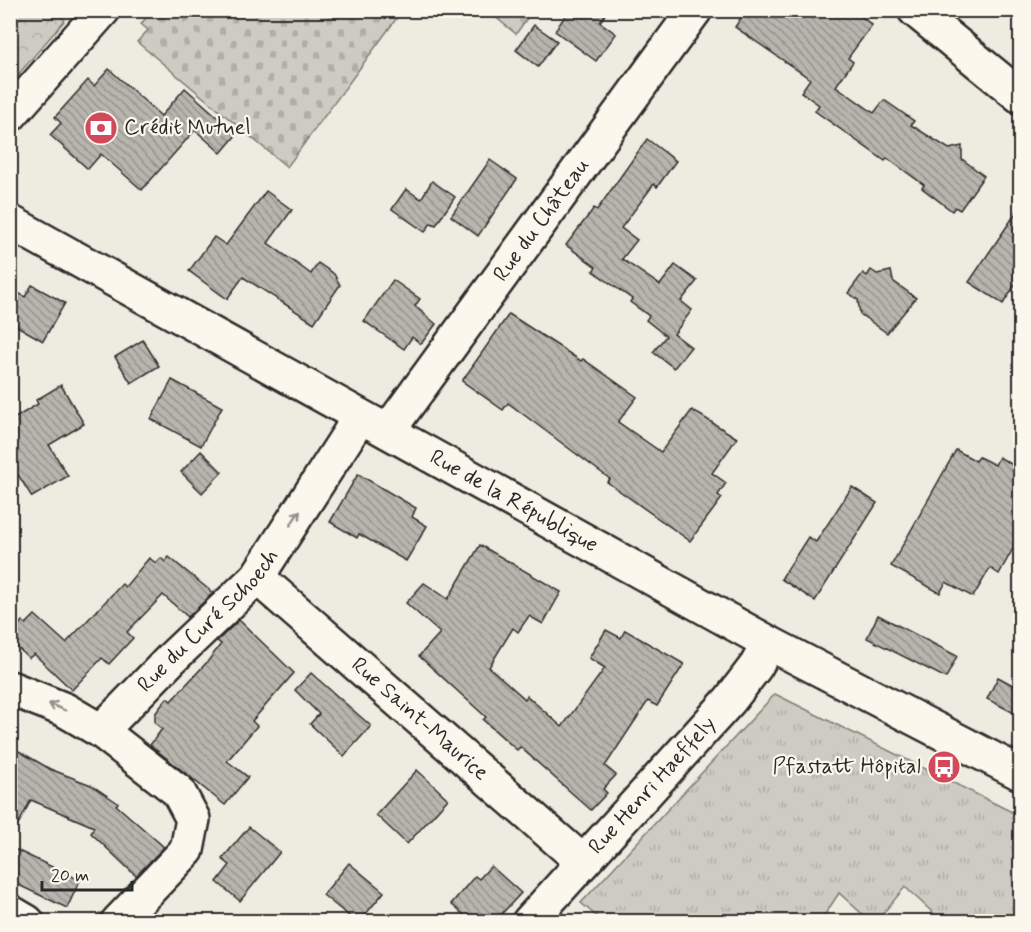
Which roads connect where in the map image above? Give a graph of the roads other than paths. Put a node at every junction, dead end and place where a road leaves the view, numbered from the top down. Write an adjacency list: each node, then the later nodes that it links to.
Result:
1 (104, 10): 5 (street)
2 (694, 10): 7 (street, Rue du Château)
3 (915, 10): 4 (street)
4 (1020, 96)
5 (10, 115)
6 (10, 222): 7 (street, Rue de la République)
7 (374, 424): 8 (street, Rue du Curé Schoech, one-way to 7); 9 (street, Rue de la République)
8 (257, 577): 11 (street, Rue du Curé Schoech); 13 (street, Rue Saint-Maurice)
9 (769, 643): 12 (street, Rue de la République); 13 (street, Rue Henri Haeffely)
10 (10, 688): 11 (street, one-way to 10)
11 (101, 731): 16 (street)
12 (1020, 773)
13 (584, 862): 17 (street, Rue Henri Haeffely)
14 (10, 912): 15 (street)
15 (27, 921)
16 (118, 921)
17 (529, 921)

